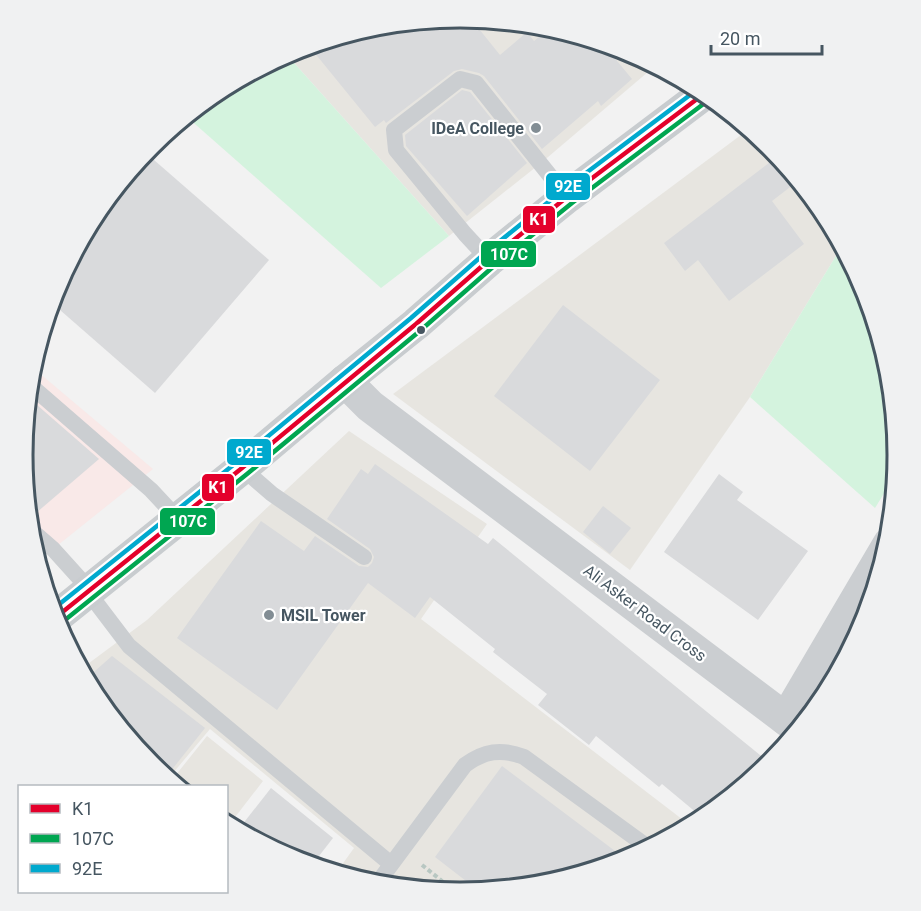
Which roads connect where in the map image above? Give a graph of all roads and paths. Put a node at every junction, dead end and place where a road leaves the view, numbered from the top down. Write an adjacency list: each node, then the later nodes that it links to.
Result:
1 (697, 99): 2 (main road)
2 (567, 197): 3 (main road); 3 (lane)
3 (489, 260): 4 (main road)
4 (345, 381): 6 (main road); 14 (street, Ali Asker Road Cross)
5 (38, 392): 7 (lane)
6 (242, 468): 7 (main road); 9 (lane)
7 (179, 520): 11 (main road)
8 (42, 540): 11 (lane)
9 (364, 557)
10 (868, 584): 13 (street, Ali Asker Road Cross)
11 (89, 591): 12 (main road); 16 (lane)
12 (63, 612)
13 (795, 720)
14 (793, 724)
15 (641, 842): 16 (lane)
16 (391, 864): 17 (lane)
17 (383, 875)

